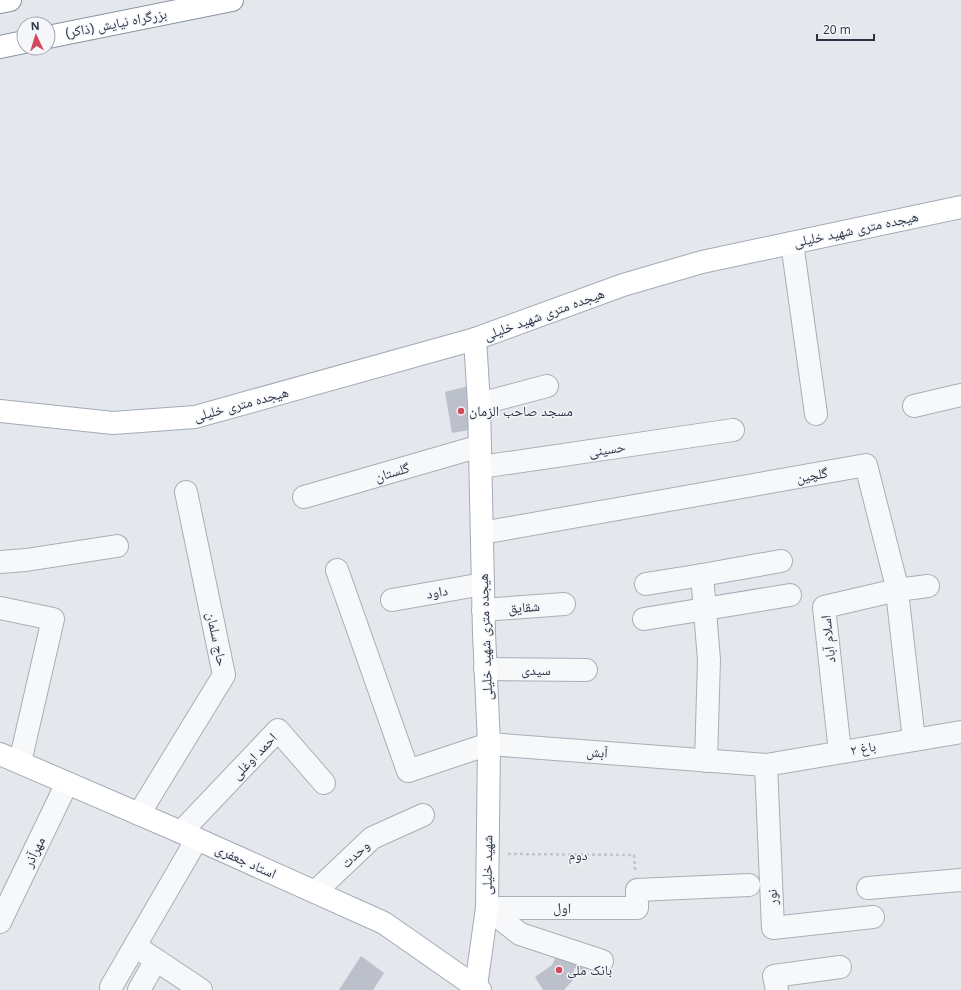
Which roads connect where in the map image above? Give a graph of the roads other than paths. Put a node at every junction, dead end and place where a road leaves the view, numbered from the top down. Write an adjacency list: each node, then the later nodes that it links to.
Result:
1 (232, 0): 2 (main road, بزرگراه نیایش (ذاکر))
2 (56, 35)
3 (16, 44): 4 (main road)
4 (0, 47)
5 (961, 206): 6 (main road, هیجده متری شهید خلیلی)
6 (792, 242): 7 (main road, هیجده متری شهید خلیلی); 13 (street)
7 (475, 339): 10 (main road, هیجده متری شهید خلیلی); 12 (main road, هیجده متری خلیلی)
8 (547, 386): 10 (street)
9 (960, 401): 11 (street)
10 (479, 404): 15 (main road, هیجده متری شهید خلیلی)
11 (914, 406)
12 (0, 412)
13 (816, 414)
14 (732, 430): 15 (street, حسینی)
15 (480, 457): 17 (street, گلستان); 18 (main road, هیجده متری شهید خلیلی)
16 (186, 492): 47 (street, حاج سلمان)
17 (304, 497)
18 (482, 533): 24 (main road, هیجده متری شهید خلیلی); 27 (street, گلچین)
19 (117, 546): 21 (street)
20 (782, 561): 23 (street)
21 (0, 562)
22 (338, 570): 39 (street)
23 (702, 576): 25 (street); 32 (street)
24 (483, 584): 29 (street, داود); 33 (main road, هیجده متری شهید خلیلی)
25 (646, 584)
26 (928, 586): 27 (street, اسلام آباد)
27 (896, 590): 38 (street, گلچین); 40 (street, اسلام آباد)
28 (790, 595): 32 (street)
29 (392, 600)
30 (564, 604): 33 (street, شقایق)
31 (0, 608): 43 (street)
32 (705, 608): 34 (street); 42 (street)
33 (483, 610): 35 (main road, هیجده متری شهید خلیلی)
34 (644, 619)
35 (485, 669): 36 (street, سیدی); 39 (main road, هیجده متری شهید خلیلی)
36 (586, 670)
37 (961, 732): 38 (street, باغ ۲)
38 (914, 740): 40 (street, باغ ۲)
39 (488, 744): 42 (street, آبش); 54 (main road, شهید خلیلی)
40 (840, 752): 44 (street, باغ ۲)
41 (0, 754): 43 (main road, استاد جعفری)
42 (706, 761): 44 (street, آبش)
43 (20, 762): 45 (main road, استاد جعفری)
44 (766, 765): 55 (street, نور)
45 (67, 783): 47 (main road, استاد جعفری); 56 (street, مهرآذر)
46 (324, 783): 49 (street, احمد اوغلی)
47 (139, 814): 49 (main road, استاد جعفری)
48 (423, 815): 53 (street, وحدت)
49 (189, 835): 53 (main road, استاد جعفری); 57 (street, احمد اوغلی)
50 (961, 880): 52 (street)
51 (749, 885): 54 (street, اول)
52 (868, 888)
53 (315, 892): 62 (main road, استاد جعفری)
54 (487, 908): 59 (street); 62 (main road, شهید خلیلی)
55 (873, 917)
56 (0, 922)
57 (135, 946): 58 (street); 61 (street, احمد اوغلی)
58 (156, 960): 63 (street); 64 (street)
59 (602, 961)
60 (840, 967): 65 (street)
61 (111, 987)
62 (478, 988)
63 (139, 990)
64 (202, 990)
65 (777, 990)

